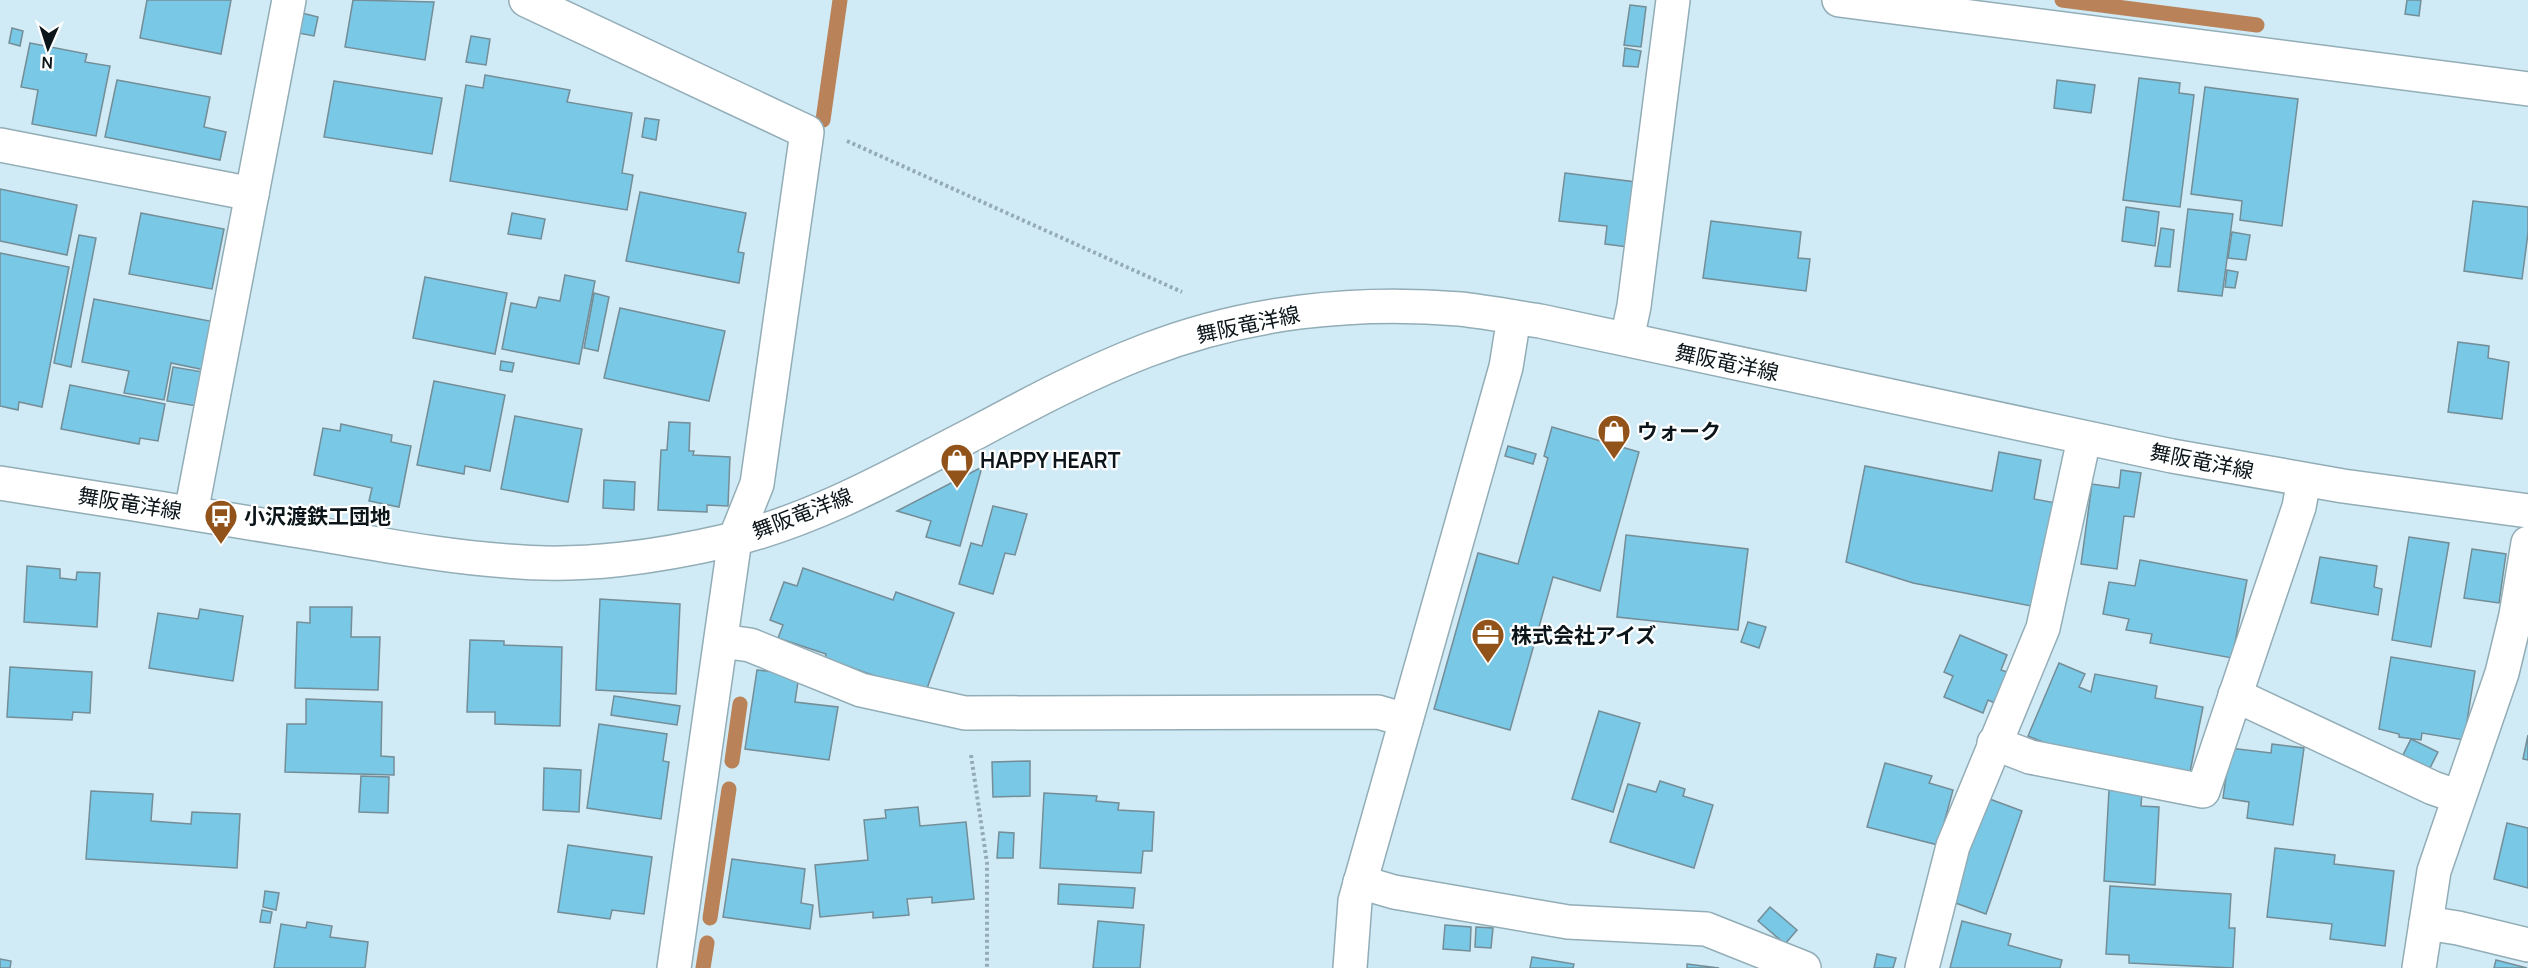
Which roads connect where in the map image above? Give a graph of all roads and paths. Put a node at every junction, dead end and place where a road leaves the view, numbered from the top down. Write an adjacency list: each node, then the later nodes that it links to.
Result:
1 (290, 0): 8 (street)
2 (526, 0): 6 (street)
3 (1673, 0): 11 (street)
4 (1839, 0): 5 (street)
5 (2528, 89)
6 (807, 132): 10 (path); 17 (street)
7 (0, 145): 8 (street)
8 (252, 194): 16 (street)
9 (1514, 317): 10 (street, 舞阪竜洋線); 11 (street, 舞阪竜洋線); 22 (street)
10 (1205, 332): 17 (street, 舞阪竜洋線)
11 (1627, 339): 12 (street, 舞阪竜洋線)
12 (2084, 439): 13 (street, 舞阪竜洋線); 23 (street)
13 (2304, 480): 15 (street, 舞阪竜洋線); 20 (street)
14 (0, 483): 16 (street, 舞阪竜洋線)
15 (2528, 511)
16 (191, 513): 17 (street, 舞阪竜洋線)
17 (735, 539): 19 (street)
18 (2528, 543): 24 (street)
19 (721, 641): 21 (street); 28 (street)
20 (2235, 695): 23 (street); 24 (street)
21 (965, 713): 22 (street); 29 (path)
22 (1406, 720): 25 (street)
23 (1994, 743): 32 (street)
24 (2459, 797): 26 (street)
25 (1360, 882): 30 (street); 31 (street)
26 (2426, 923): 27 (street); 33 (street)
27 (2528, 945)
28 (674, 968)
29 (987, 968)
30 (1350, 968)
31 (1804, 968)
32 (1922, 968)
33 (2419, 968)

